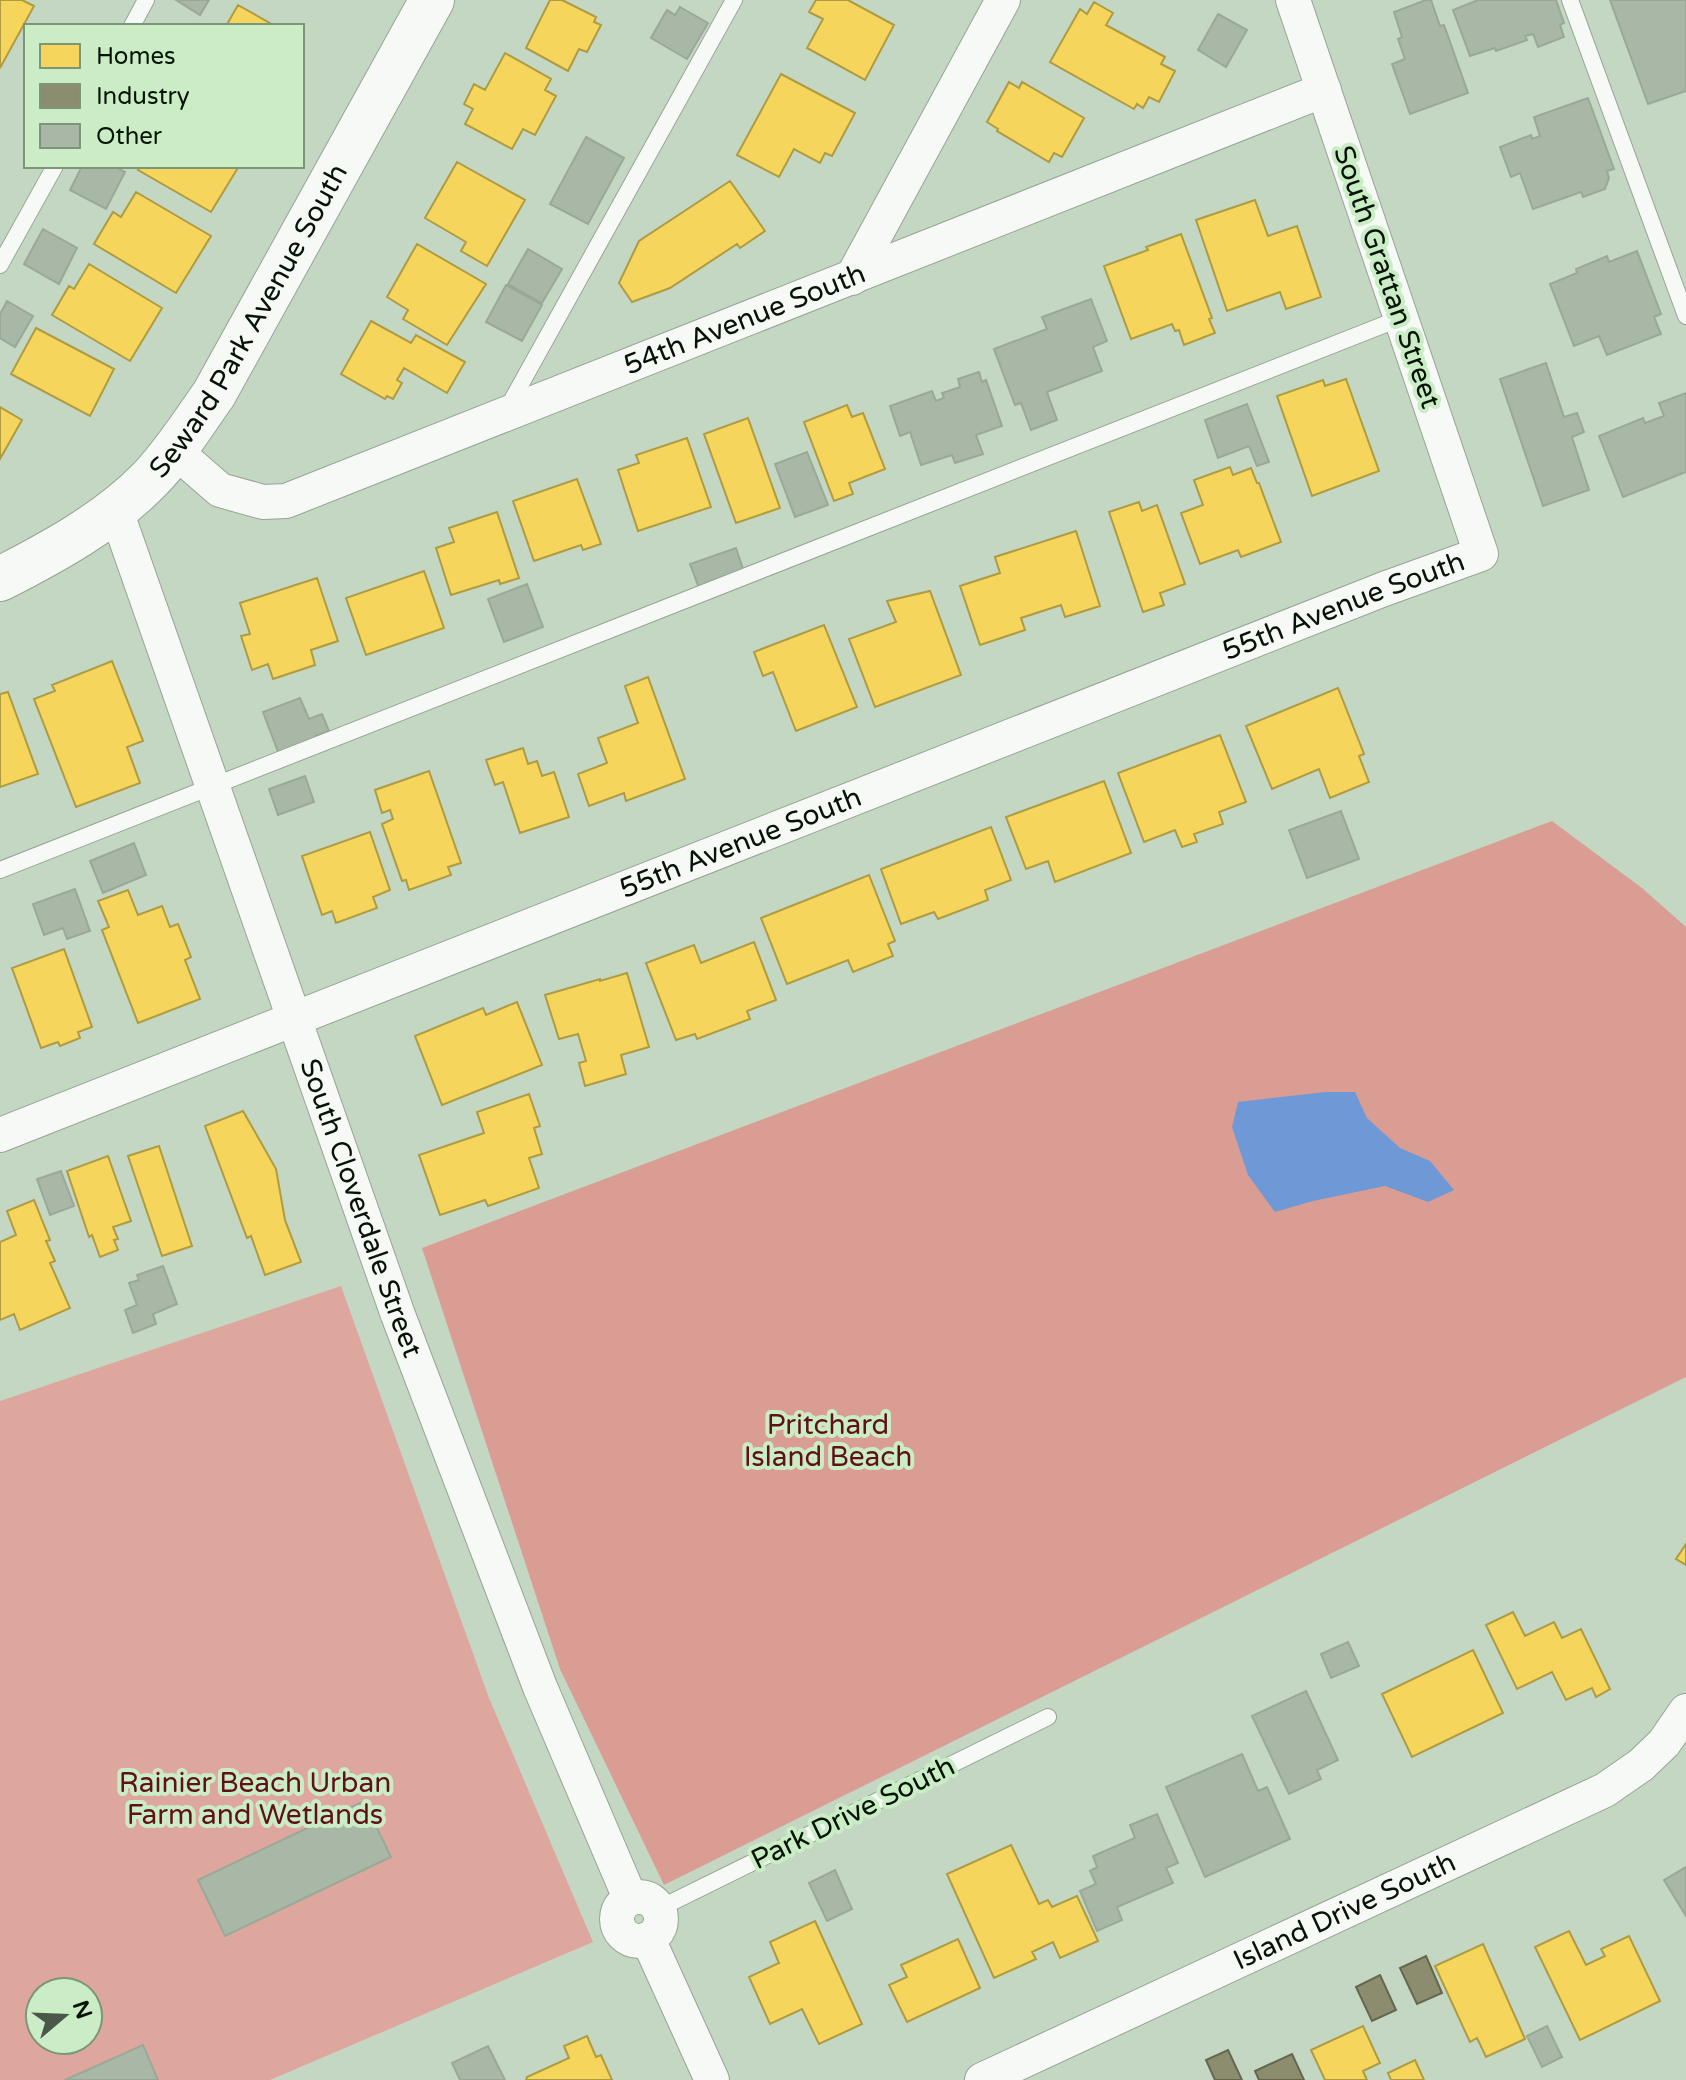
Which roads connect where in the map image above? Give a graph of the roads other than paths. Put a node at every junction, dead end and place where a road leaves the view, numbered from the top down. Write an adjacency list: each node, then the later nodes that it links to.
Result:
1 (146, 0): 7 (lane)
2 (432, 0): 15 (street, Seward Park Avenue South)
3 (734, 0): 14 (lane)
4 (1003, 0): 11 (street)
5 (1293, 0): 8 (street, South Grattan Street)
6 (1570, 0): 12 (lane)
7 (133, 24)
8 (1324, 90): 11 (street, 54th Avenue South); 13 (street, South Grattan Street)
9 (54, 168): 10 (lane)
10 (0, 265)
11 (852, 278): 14 (street, 54th Avenue South)
12 (1686, 316)
13 (1401, 318): 17 (street, South Grattan Street); 19 (lane)
14 (504, 413): 15 (street, 54th Avenue South)
15 (174, 450): 16 (street, Seward Park Avenue South)
16 (115, 508): 18 (street, Seward Park Avenue South); 19 (street, South Cloverdale Street)
17 (1481, 554): 21 (street, 55th Avenue South)
18 (0, 579)
19 (212, 785): 20 (lane); 21 (street, South Cloverdale Street)
20 (0, 870)
21 (294, 1018): 22 (street, 55th Avenue South); 25 (street, South Cloverdale Street)
22 (0, 1135)
23 (1686, 1711): 27 (street, Island Drive South)
24 (1048, 1717): 25 (lane, Park Drive South)
25 (645, 1915): 26 (street, South Cloverdale Street)
26 (712, 2080)
27 (982, 2080)

